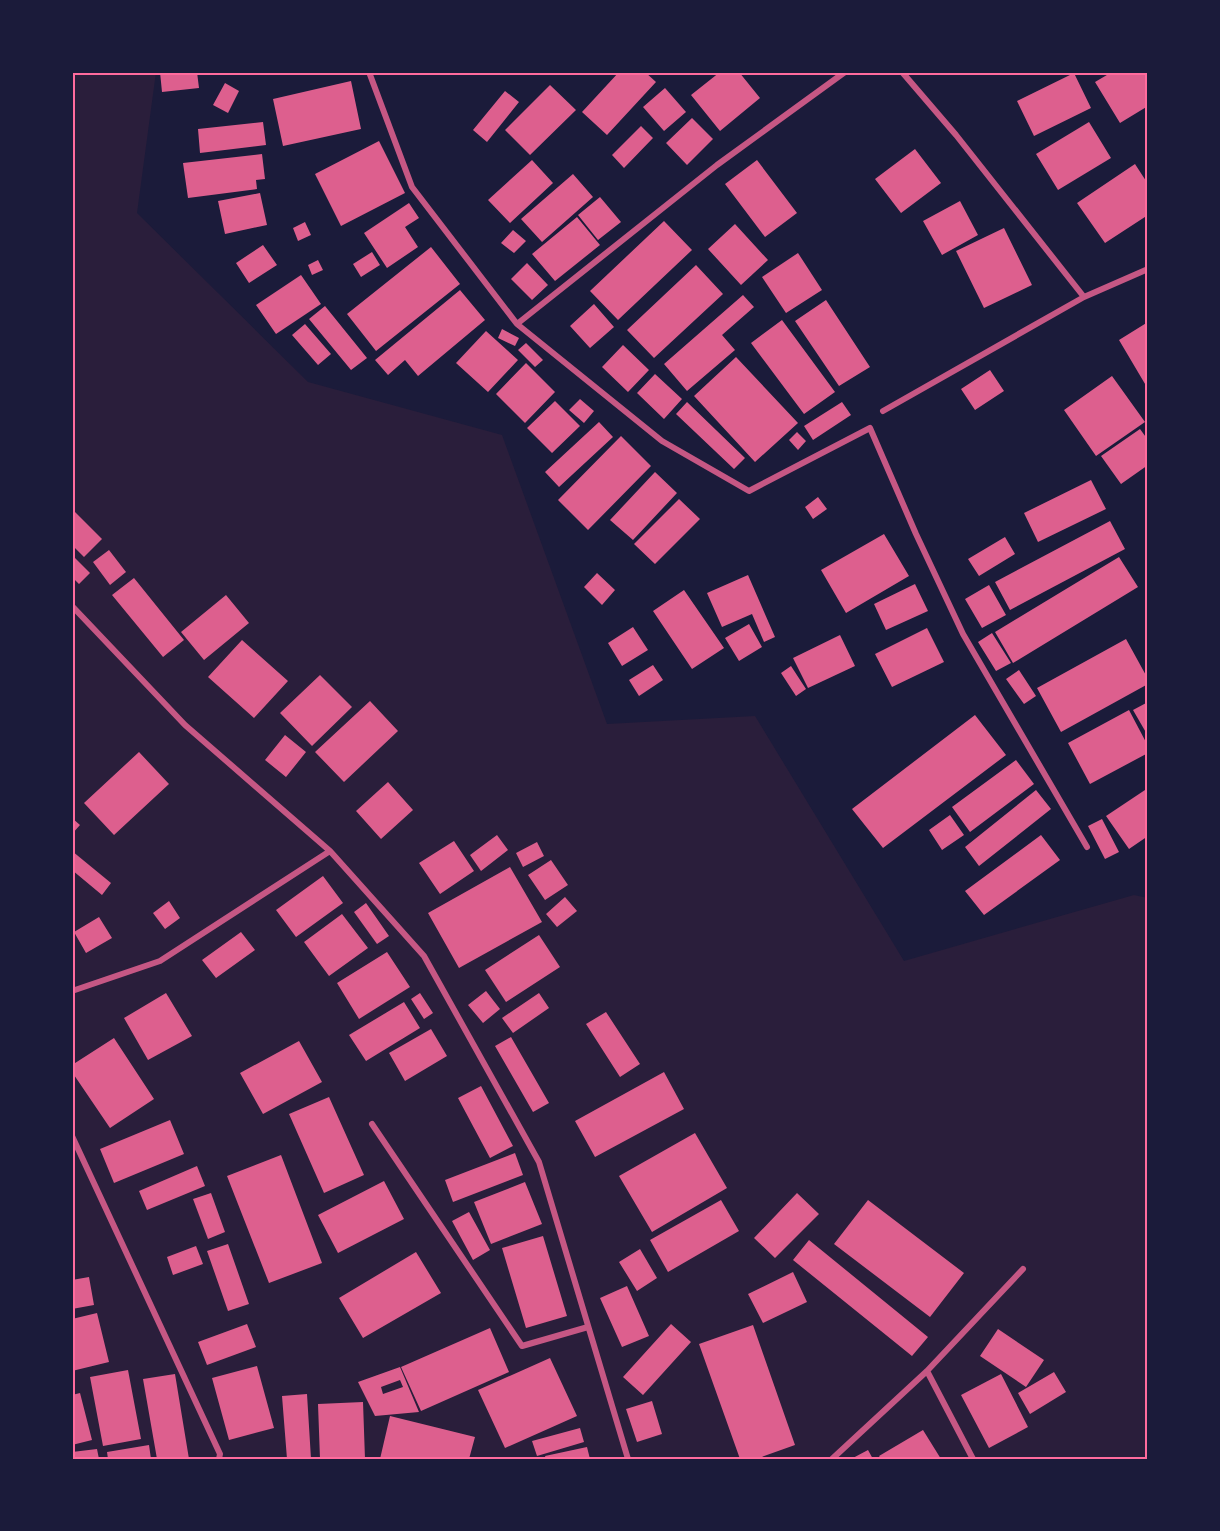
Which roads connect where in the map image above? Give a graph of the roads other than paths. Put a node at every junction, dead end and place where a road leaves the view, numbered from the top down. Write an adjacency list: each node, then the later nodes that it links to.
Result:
1 (369, 72): 6 (street)
2 (845, 72): 6 (street)
3 (902, 72): 5 (street)
4 (1148, 269): 5 (street)
5 (1084, 297): 7 (street)
6 (516, 324): 9 (street)
7 (883, 411)
8 (72, 606): 10 (street)
9 (1087, 847)
10 (330, 851): 11 (street); 15 (street)
11 (72, 991)
12 (372, 1124): 15 (street)
13 (72, 1136): 17 (street)
14 (1023, 1269): 16 (street)
15 (588, 1327): 18 (street)
16 (927, 1371): 19 (street); 20 (street)
17 (219, 1459)
18 (628, 1459)
19 (832, 1459)
20 (973, 1459)

